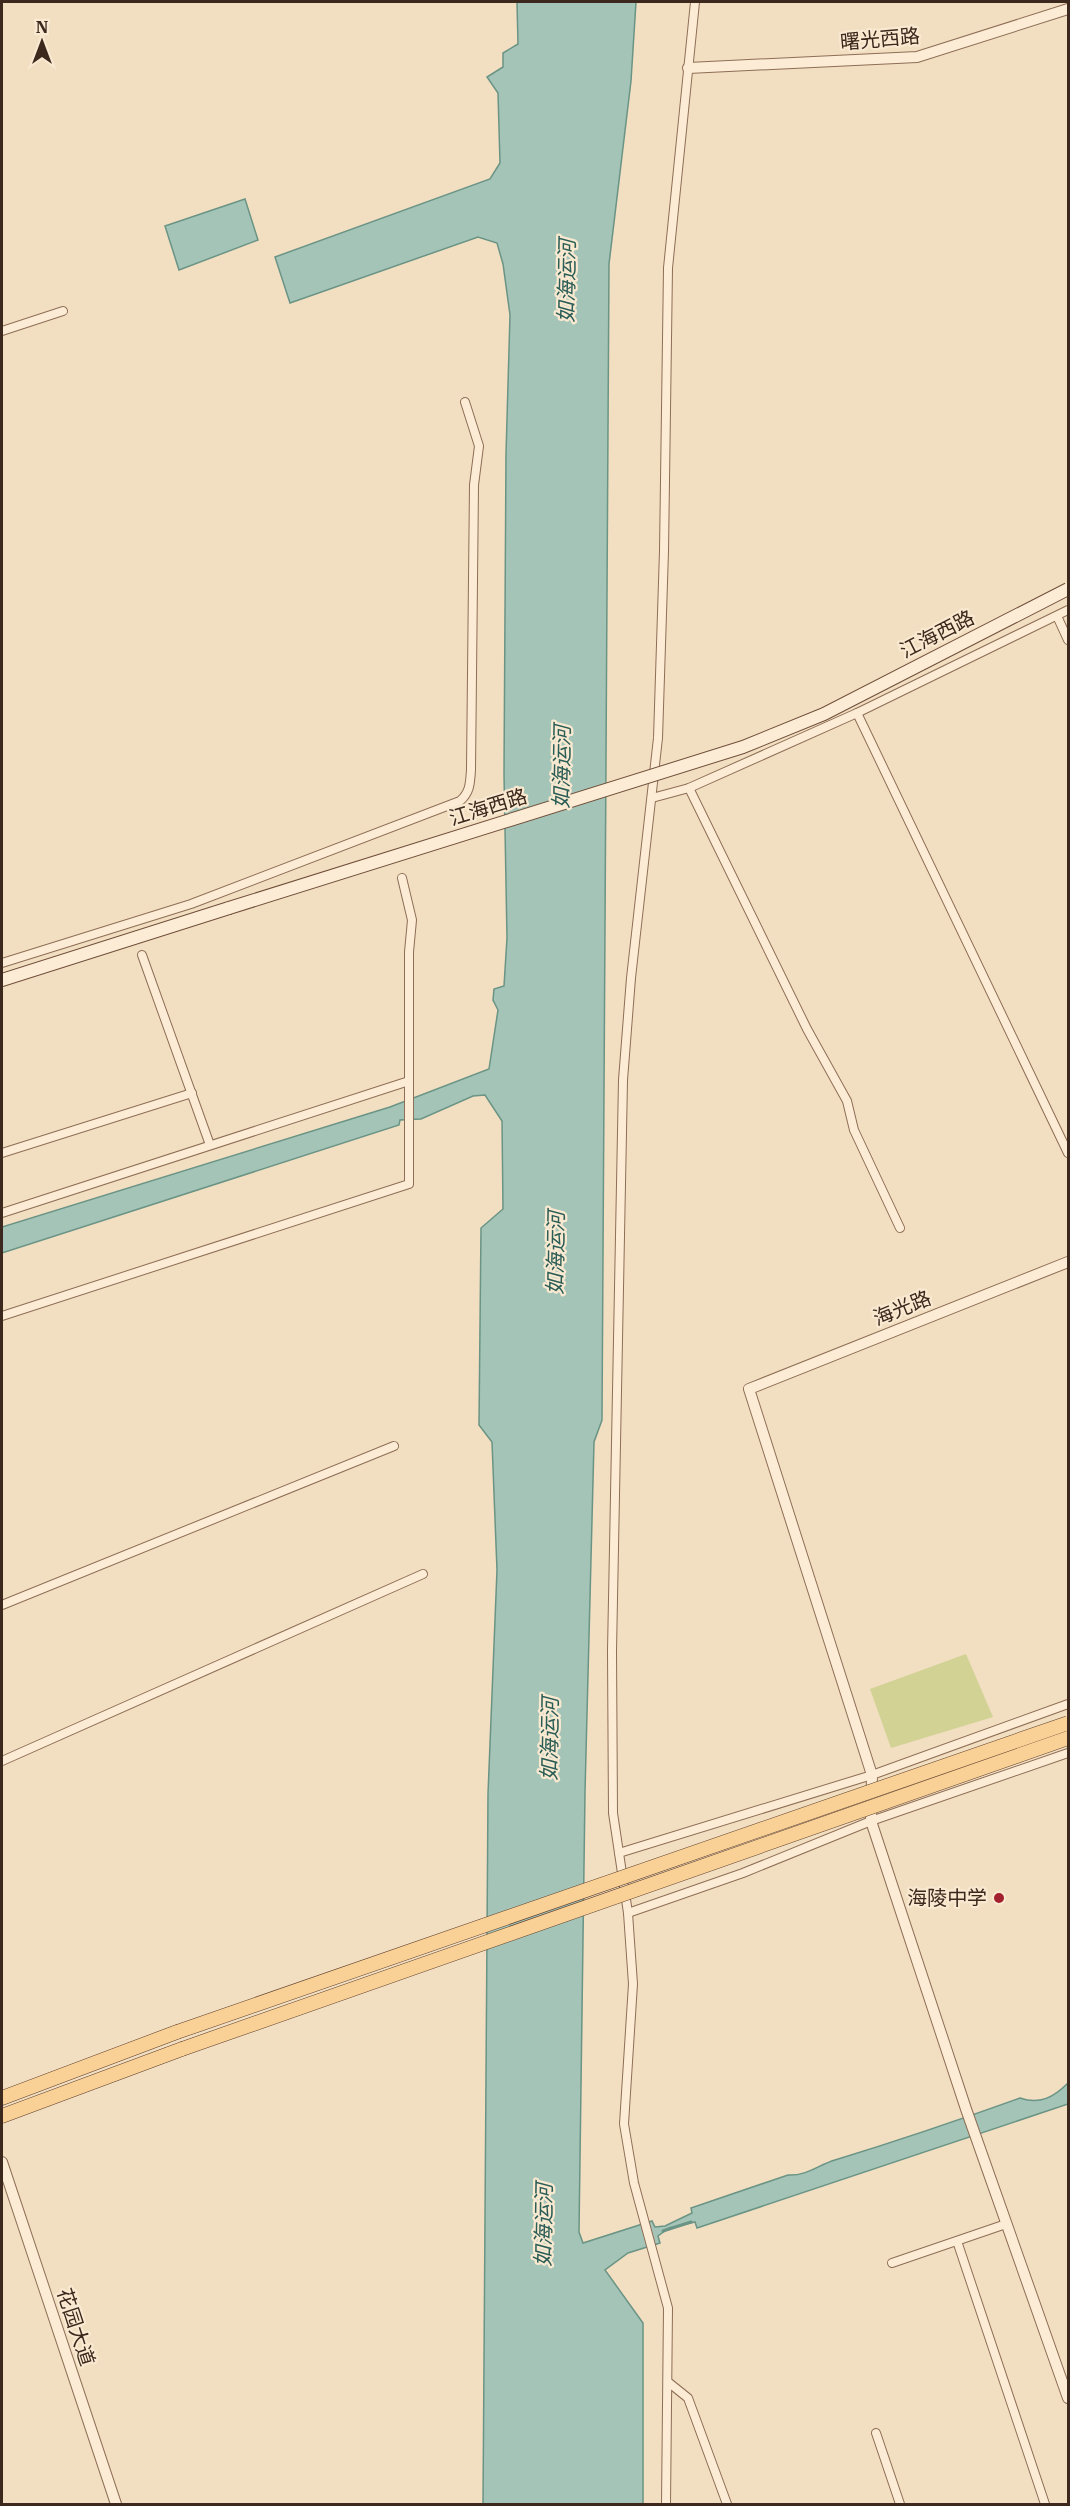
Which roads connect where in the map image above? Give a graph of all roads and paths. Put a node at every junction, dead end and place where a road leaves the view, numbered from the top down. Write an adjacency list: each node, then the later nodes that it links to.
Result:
1 (694, 2): 3 (street)
2 (1068, 9): 3 (street, 曙光西路)
3 (688, 68): 13 (street)
4 (63, 311): 5 (street)
5 (2, 331)
6 (465, 402): 16 (street)
7 (1068, 589): 17 (main road, 江海西路, bridge)
8 (1068, 610): 9 (street)
9 (1057, 616): 10 (street); 11 (street)
10 (1068, 640)
11 (857, 713): 12 (street); 22 (street)
12 (689, 788): 13 (street); 24 (street)
13 (651, 798): 37 (street)
14 (402, 878): 18 (street)
15 (142, 955): 19 (street)
16 (2, 963)
17 (2, 980)
18 (409, 1081): 20 (street); 26 (street)
19 (192, 1093): 20 (street); 21 (street)
20 (210, 1145): 23 (street)
21 (2, 1153)
22 (1068, 1153)
23 (2, 1214)
24 (900, 1228)
25 (1068, 1262): 35 (street, 海光路)
26 (2, 1316)
27 (394, 1446): 29 (street)
28 (423, 1574): 34 (street)
29 (2, 1605)
30 (1068, 1704): 35 (street)
31 (1068, 1723): 39 (main road, bridge)
32 (1068, 1738): 40 (main road, bridge)
33 (1068, 1753): 36 (street)
34 (2, 1761)
35 (872, 1774): 36 (street); 37 (street)
36 (871, 1821): 38 (street); 42 (street)
37 (619, 1853): 38 (street)
38 (628, 1913): 45 (street)
39 (2, 2098)
40 (2, 2116)
41 (2, 2162): 48 (street, 花园大道)
42 (1006, 2224): 43 (street); 46 (street)
43 (957, 2241): 44 (street); 52 (street)
44 (892, 2263)
45 (668, 2382): 49 (street); 50 (street)
46 (1068, 2398)
47 (876, 2433): 51 (street)
48 (116, 2505)
49 (666, 2505)
50 (727, 2505)
51 (900, 2505)
52 (1045, 2505)

